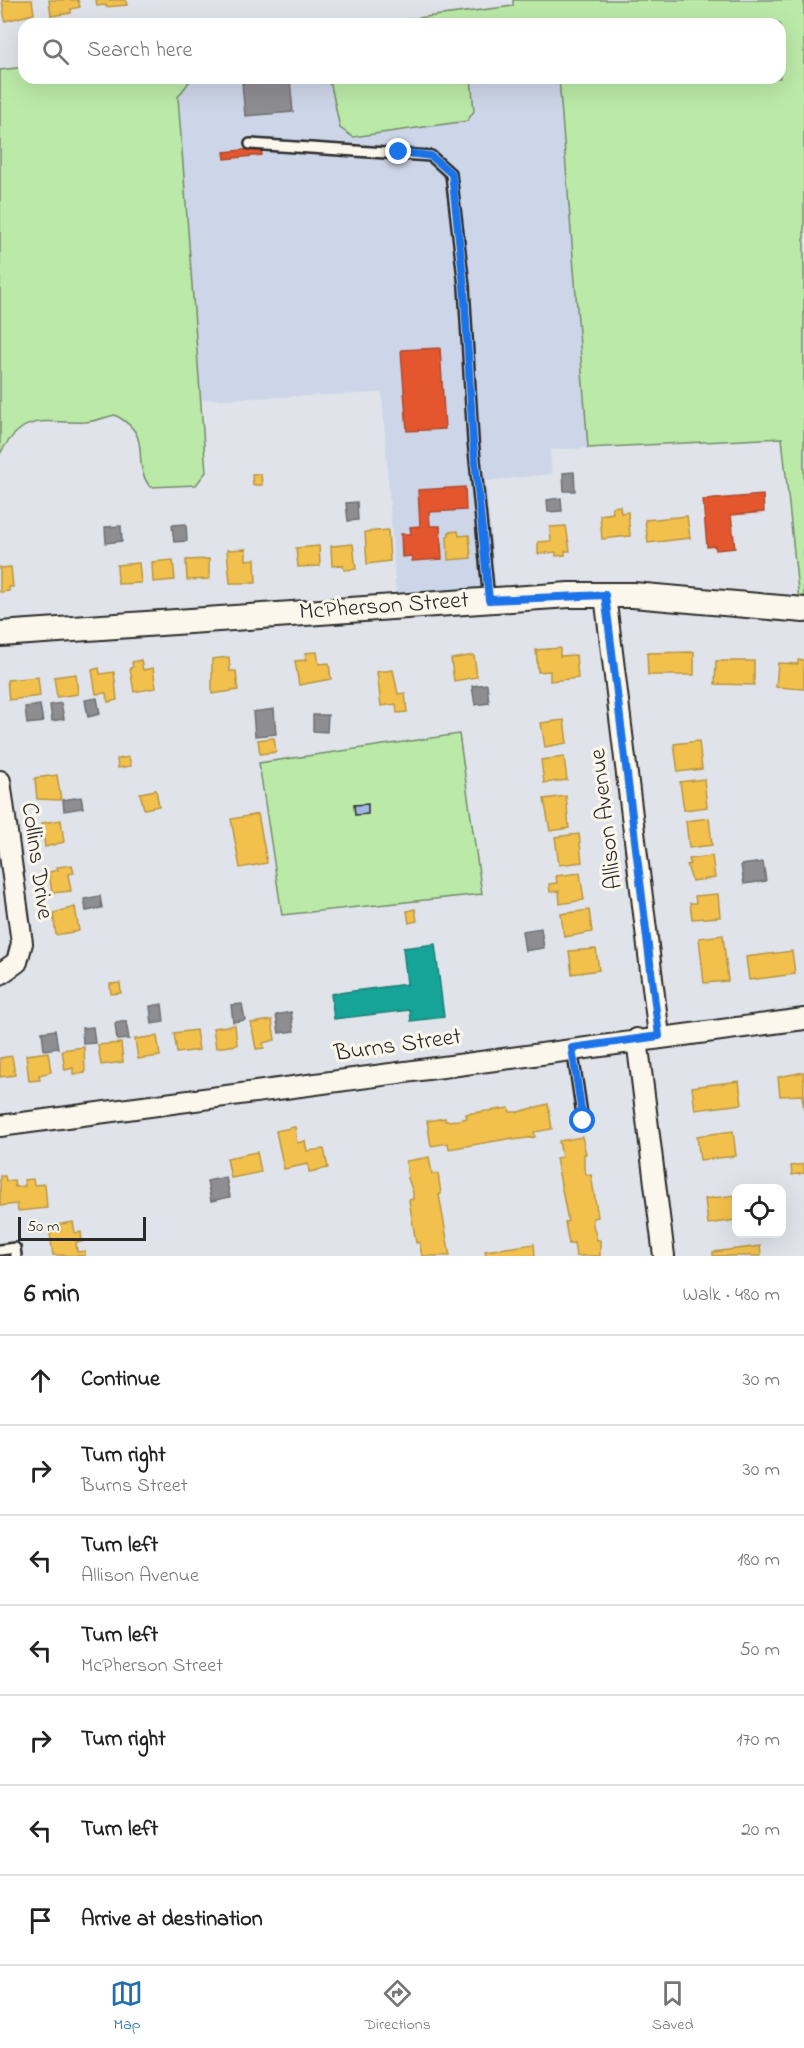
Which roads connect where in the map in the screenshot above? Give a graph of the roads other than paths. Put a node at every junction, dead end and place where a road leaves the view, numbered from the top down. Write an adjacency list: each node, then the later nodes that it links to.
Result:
1 (250, 144): 3 (lane)
2 (605, 595): 3 (street, McPherson Street); 4 (street, McPherson Street); 9 (street, Allison Avenue)
3 (489, 600): 5 (street, McPherson Street)
4 (804, 610)
5 (0, 634)
6 (0, 782): 7 (street, Collins Drive)
7 (0, 974)
8 (804, 1018): 9 (street, Burns Street)
9 (659, 1036): 10 (street, Burns Street)
10 (637, 1040): 11 (street, Burns Street); 16 (street)
11 (572, 1048): 12 (lane); 13 (street, Burns Street)
12 (583, 1121)
13 (0, 1126)
14 (0, 1251): 15 (lane)
15 (16, 1256)
16 (664, 1256)

